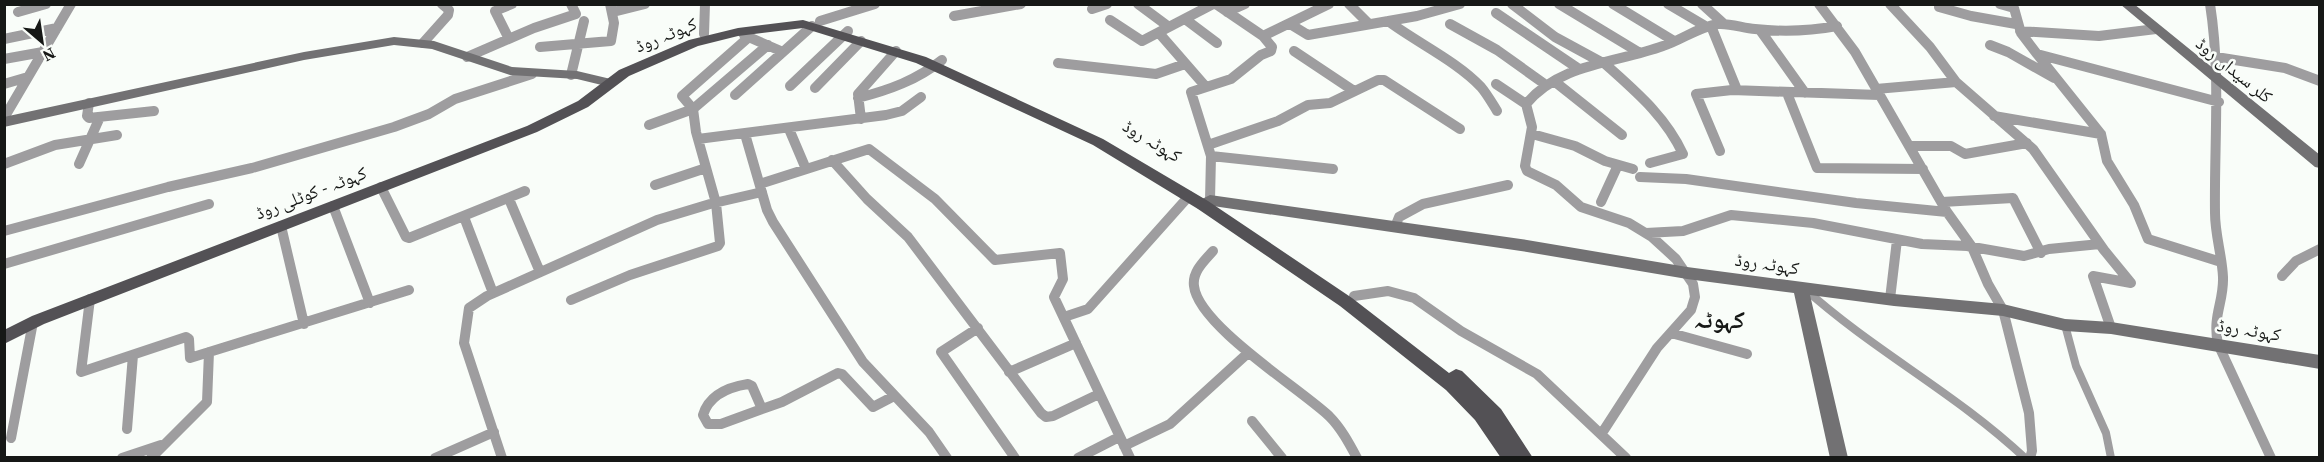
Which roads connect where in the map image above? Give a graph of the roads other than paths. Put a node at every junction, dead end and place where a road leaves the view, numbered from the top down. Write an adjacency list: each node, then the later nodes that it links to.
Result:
1 (46, 4): 33 (street)
2 (71, 4): 52 (street)
3 (442, 4): 65 (street)
4 (512, 4): 61 (street)
5 (571, 4): 61 (street)
6 (645, 4): 31 (street)
7 (705, 4): 58 (street)
8 (875, 4): 44 (street)
9 (1021, 4): 37 (street)
10 (1107, 4): 32 (street)
11 (1138, 4): 50 (street)
12 (1215, 4): 34 (street); 39 (street)
13 (1245, 4): 34 (street)
14 (1329, 4): 45 (street)
15 (1350, 4): 46 (street)
16 (1422, 4): 35 (street)
17 (1460, 4): 35 (street)
18 (1512, 4): 80 (street)
19 (1559, 4): 75 (street)
20 (1613, 4): 64 (street)
21 (1668, 4): 51 (street)
22 (1702, 4): 48 (street)
23 (1819, 4): 49 (street)
24 (1890, 4): 92 (street)
25 (2000, 4): 30 (street)
26 (2126, 4): 54 (main road, کلر سیداں روڈ)
27 (2210, 4): 38 (street)
28 (2216, 4): 38 (street)
29 (1937, 6): 41 (street); 53 (street)
30 (2013, 6): 53 (street)
31 (611, 8): 67 (street)
32 (1092, 9)
33 (18, 12)
34 (1227, 12): 60 (street)
35 (1429, 13): 43 (street)
36 (1496, 13): 84 (street)
37 (954, 16)
38 (2212, 17): 78 (street)
39 (1185, 19): 50 (street); 66 (street)
40 (1110, 20): 57 (street)
41 (1944, 20)
42 (584, 21): 67 (street)
43 (1388, 21): 46 (street); 113 (street)
44 (816, 24): 56 (main road, کہوٹہ روڈ); 58 (main road, کہوٹہ روڈ); 59 (main road, کہوٹہ روڈ); 74 (street)
45 (1290, 24): 46 (street); 60 (street)
46 (1369, 24)
47 (1450, 24): 94 (street)
48 (1724, 24): 51 (street); 55 (street)
49 (1837, 26): 55 (street); 102 (street)
50 (1169, 27): 57 (street)
51 (1709, 27): 64 (street); 100 (street)
52 (57, 28): 62 (street); 73 (street)
53 (2018, 28): 54 (street); 76 (street)
54 (2156, 29): 90 (main road, کلر سیداں روڈ)
55 (1760, 30): 104 (street)
56 (845, 33): 63 (main road, کہوٹہ روڈ); 81 (main road, کہوٹہ روڈ); 97 (street)
57 (1159, 33): 83 (street)
58 (704, 34): 85 (main road, کہوٹہ روڈ)
59 (744, 35): 68 (street); 85 (main road, کہوٹہ روڈ); 111 (street)
60 (1263, 36): 98 (street)
61 (508, 37): 77 (street)
62 (4, 39)
63 (861, 40): 71 (main road, کہوٹہ روڈ); 99 (street)
64 (1674, 41): 75 (street)
65 (423, 43): 77 (main road); 109 (main road)
66 (1217, 43)
67 (579, 45): 70 (street); 87 (street)
68 (768, 45): 74 (street); 111 (street)
69 (1990, 45): 89 (street)
70 (540, 47)
71 (896, 51): 81 (main road, کہوٹہ روڈ); 107 (street)
72 (1294, 51): 101 (street)
73 (43, 52): 79 (street); 88 (street)
74 (783, 52): 105 (street)
75 (1640, 53): 80 (street)
76 (2037, 54): 89 (street); 108 (street)
77 (467, 57): 86 (main road)
78 (2216, 57): 90 (street); 91 (street)
79 (4, 59)
80 (1602, 62): 84 (street); 134 (street)
81 (939, 63): 107 (street); 148 (main road, کہوٹہ روڈ); 151 (main road, کہوٹہ روڈ)
82 (1058, 63): 83 (street)
83 (1185, 64): 98 (street)
84 (1580, 69): 94 (street)
85 (624, 73): 93 (main road, کہوٹہ - کوٹلی روڈ)
86 (532, 74): 87 (main road); 159 (street)
87 (571, 75): 93 (main road)
88 (28, 77): 95 (street); 117 (street)
89 (2057, 80): 123 (street)
90 (2219, 81): 108 (street); 135 (main road, کلر سیداں روڈ)
91 (2319, 81)
92 (1956, 82): 102 (street); 114 (street)
93 (610, 83): 145 (main road, کہوٹہ - کوٹلی روڈ)
94 (1550, 83): 110 (street); 125 (street)
95 (4, 84)
96 (1496, 84): 110 (street)
97 (790, 86)
98 (1206, 87): 129 (street)
99 (815, 88)
100 (1737, 90): 103 (street); 131 (street)
101 (1354, 91): 120 (street); 129 (street)
102 (1878, 92): 104 (street); 130 (street)
103 (1787, 93): 104 (street); 142 (street)
104 (1805, 93)
105 (735, 95)
106 (921, 97): 116 (street)
107 (858, 98): 116 (street)
108 (2219, 102): 167 (street)
109 (89, 103): 115 (street); 117 (main road)
110 (1526, 104): 122 (street)
111 (693, 109): 118 (street); 127 (street)
112 (154, 111): 115 (street)
113 (1497, 111)
114 (1993, 116): 123 (street); 128 (street)
115 (100, 117): 126 (street)
116 (861, 119): 119 (street)
117 (4, 120)
118 (649, 125)
119 (789, 129): 121 (street); 140 (street)
120 (1460, 129)
121 (745, 134): 127 (street); 146 (street)
122 (1532, 134): 138 (street); 160 (street)
123 (2101, 134): 167 (street)
124 (117, 135): 126 (street)
125 (1622, 135)
126 (89, 139): 136 (street); 137 (street)
127 (698, 139): 139 (street)
128 (2027, 143): 130 (street); 162 (street)
129 (1208, 145): 132 (street)
130 (1910, 146): 142 (street)
131 (1720, 151)
132 (1211, 156): 141 (street); 151 (street)
133 (832, 160): 140 (street); 181 (street); 185 (street)
134 (1650, 163)
135 (2319, 163)
136 (4, 164)
137 (79, 164)
138 (1618, 165): 152 (street); 155 (street)
139 (706, 168): 143 (street); 150 (street)
140 (806, 169): 146 (street)
141 (1333, 169)
142 (1923, 169): 155 (street)
143 (655, 184)
144 (1508, 185): 158 (street)
145 (381, 187): 154 (main road, کہوٹہ - کوٹلی روڈ); 156 (street)
146 (761, 188): 150 (street); 198 (street)
147 (525, 191): 149 (street)
148 (1189, 196): 151 (main road, کہوٹہ روڈ); 181 (street)
149 (509, 199): 156 (street); 169 (street)
150 (716, 202): 169 (street); 178 (street)
151 (1206, 202): 158 (main road, کہوٹہ روڈ); 175 (main road); 216 (main road)
152 (1601, 202)
153 (209, 204): 168 (street)
154 (333, 206): 157 (main road, کہوٹہ - کوٹلی روڈ); 179 (street)
155 (1945, 207): 163 (street); 166 (street)
156 (464, 217): 174 (street)
157 (281, 226): 176 (main road, کہوٹہ - کوٹلی روڈ); 183 (street)
158 (1395, 227): 170 (main road, کہوٹہ روڈ)
159 (4, 231)
160 (1645, 232): 161 (street); 170 (street)
161 (1897, 240): 163 (street); 177 (street)
162 (2100, 244): 166 (street); 186 (street)
163 (1972, 247): 166 (street); 180 (street)
164 (2319, 249): 171 (street)
165 (1213, 251): 192 (street)
166 (2041, 252)
167 (2222, 262): 190 (street)
168 (4, 264)
169 (540, 272): 174 (street)
170 (1687, 273): 172 (main road, کہوٹہ روڈ); 187 (street)
171 (2282, 276)
172 (1803, 289): 177 (main road, کہوٹہ روڈ); 219 (main road); 220 (street)
173 (409, 290): 179 (street)
174 (493, 293): 202 (street)
175 (1354, 296): 203 (street); 217 (main road)
176 (90, 299): 182 (main road, کہوٹہ - کوٹلی روڈ); 194 (street)
177 (1890, 299): 180 (main road, کہوٹہ روڈ)
178 (571, 300)
179 (370, 303): 183 (street)
180 (2002, 310): 184 (main road, کہوٹہ روڈ); 221 (street)
181 (1064, 317): 189 (street)
182 (33, 322): 188 (main road, کہوٹہ - کوٹلی روڈ); 204 (street)
183 (304, 324): 191 (street)
184 (2065, 325): 186 (main road, کہوٹہ روڈ); 222 (street)
185 (978, 328): 196 (street); 212 (street)
186 (2111, 328): 190 (main road, کہوٹہ روڈ)
187 (1671, 333): 193 (street); 203 (street)
188 (4, 338)
189 (1076, 343): 196 (street); 197 (street)
190 (2218, 344): 195 (main road, کہوٹہ روڈ); 223 (street)
191 (209, 352): 194 (street); 205 (street)
192 (1248, 353): 206 (street); 215 (street)
193 (1747, 354)
194 (133, 355): 201 (street)
195 (2319, 362)
196 (1009, 372): 197 (street)
197 (1099, 394): 206 (street)
198 (894, 396): 199 (street); 211 (street)
199 (762, 410): 199 (street)
200 (1252, 421): 214 (street)
201 (127, 429)
202 (494, 432): 209 (street); 210 (street)
203 (1602, 433): 218 (street)
204 (11, 438)
205 (164, 444): 207 (street); 208 (street)
206 (1124, 447): 213 (street)
207 (122, 458)
208 (151, 458)
209 (435, 458)
210 (502, 458)
211 (947, 458)
212 (1015, 458)
213 (1078, 458)
214 (1282, 458)
215 (1357, 458)
216 (1511, 458)
217 (1525, 458)
218 (1626, 458)
219 (1839, 458)
220 (2025, 458)
221 (2030, 458)
222 (2111, 458)
223 (2271, 458)

